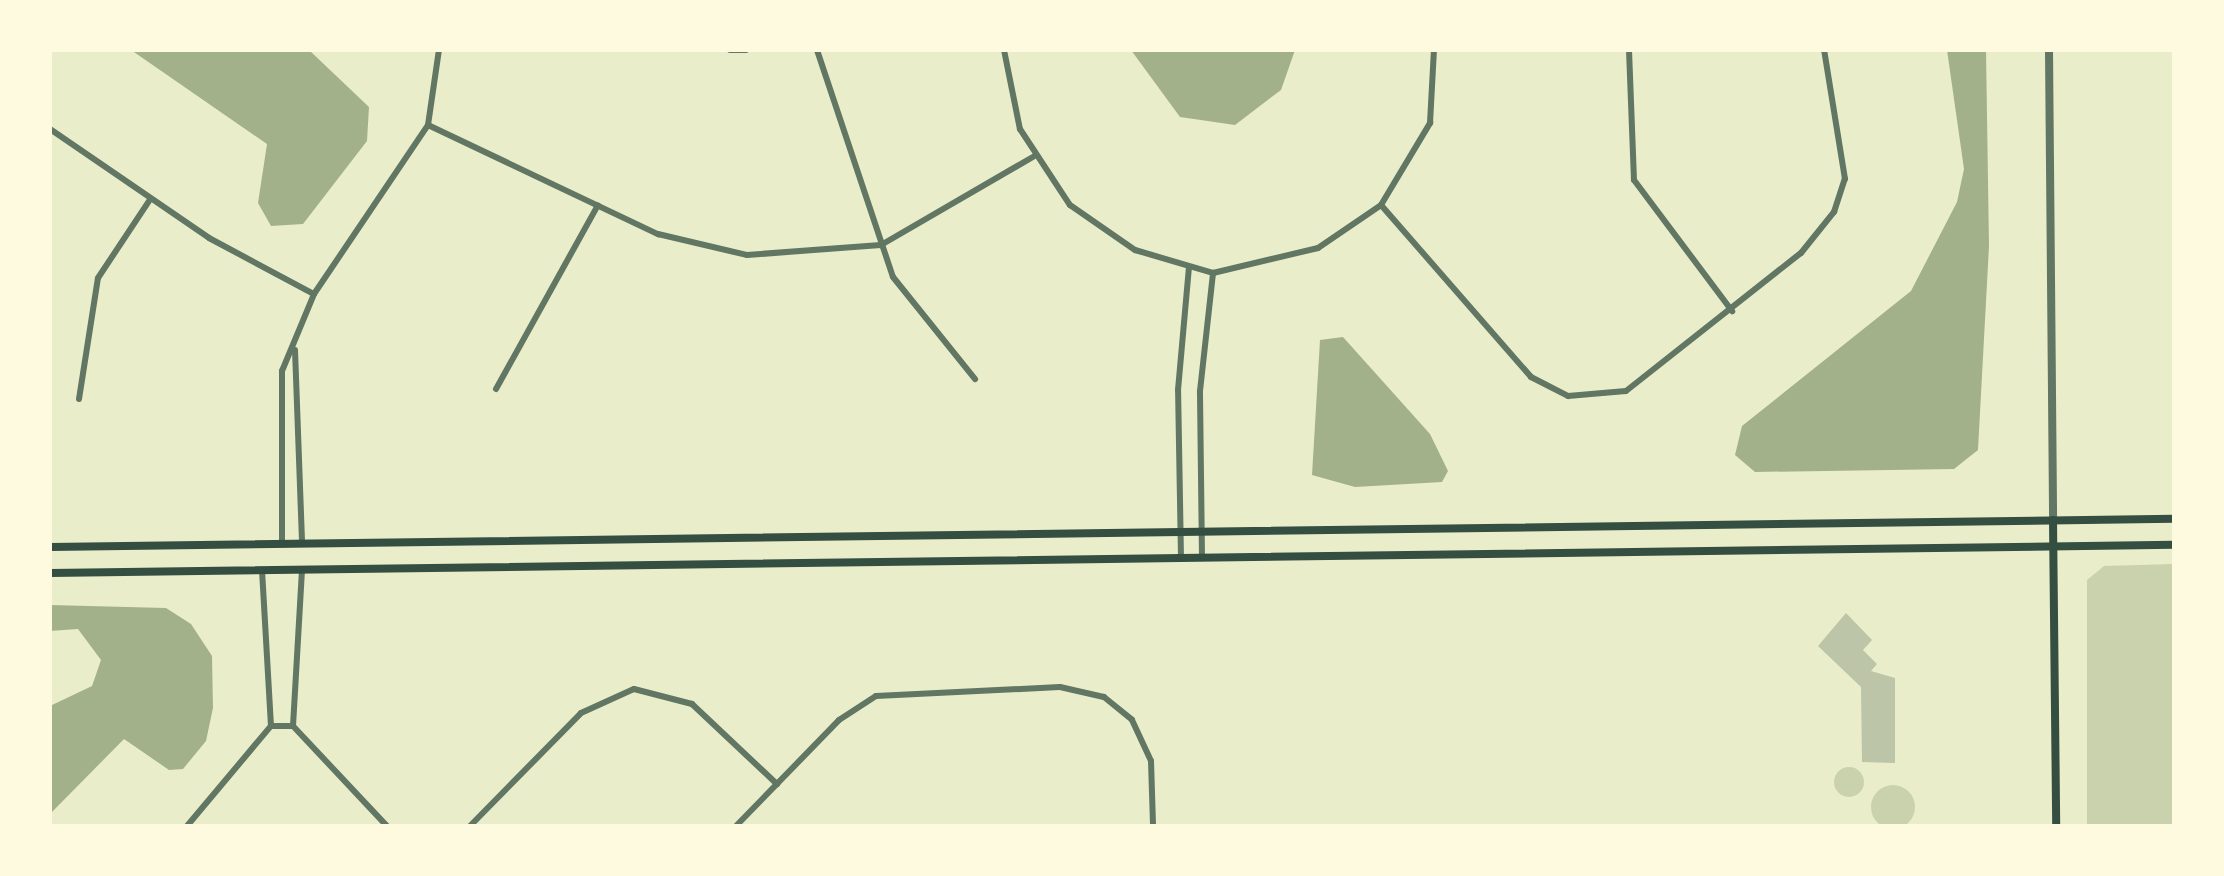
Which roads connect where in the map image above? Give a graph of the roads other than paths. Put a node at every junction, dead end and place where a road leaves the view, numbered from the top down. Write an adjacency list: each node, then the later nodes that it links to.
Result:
1 (439, 50): 10 (street)
2 (730, 50): 3 (street)
3 (746, 50)
4 (817, 50): 16 (street)
5 (1004, 50): 12 (street)
6 (1434, 50): 14 (street)
7 (1629, 50): 20 (street)
8 (1824, 50): 20 (street)
9 (2049, 50): 26 (street)
10 (428, 125): 15 (street); 19 (street)
11 (50, 129): 13 (street)
12 (1032, 157): 16 (street); 17 (street)
13 (149, 201): 19 (street); 24 (street)
14 (1381, 204): 18 (street); 20 (street)
15 (598, 206): 16 (street); 23 (street)
16 (881, 245): 22 (street)
17 (1190, 267): 18 (street); 27 (street)
18 (1212, 273): 28 (street)
19 (314, 294): 21 (street)
20 (1732, 312)
21 (294, 349): 29 (street); 30 (street)
22 (975, 379)
23 (496, 389)
24 (79, 400)
25 (2174, 519): 26 (main road)
26 (2052, 520): 28 (main road); 33 (main road)
27 (1180, 532): 28 (main road); 30 (main road); 34 (street)
28 (1202, 532): 35 (street)
29 (282, 544): 30 (main road); 32 (main road)
30 (302, 544)
31 (2174, 545): 33 (main road)
32 (50, 546)
33 (2053, 547): 35 (main road); 47 (main road)
34 (1181, 558): 35 (main road); 37 (main road)
35 (1202, 558)
36 (262, 570): 37 (main road); 38 (main road); 39 (street)
37 (302, 570): 40 (street)
38 (50, 573)
39 (271, 726): 40 (street); 42 (street)
40 (294, 726): 43 (street)
41 (777, 784): 44 (street); 45 (street); 46 (street)
42 (188, 826)
43 (387, 826)
44 (470, 826)
45 (736, 826)
46 (1153, 826)
47 (2056, 826)

